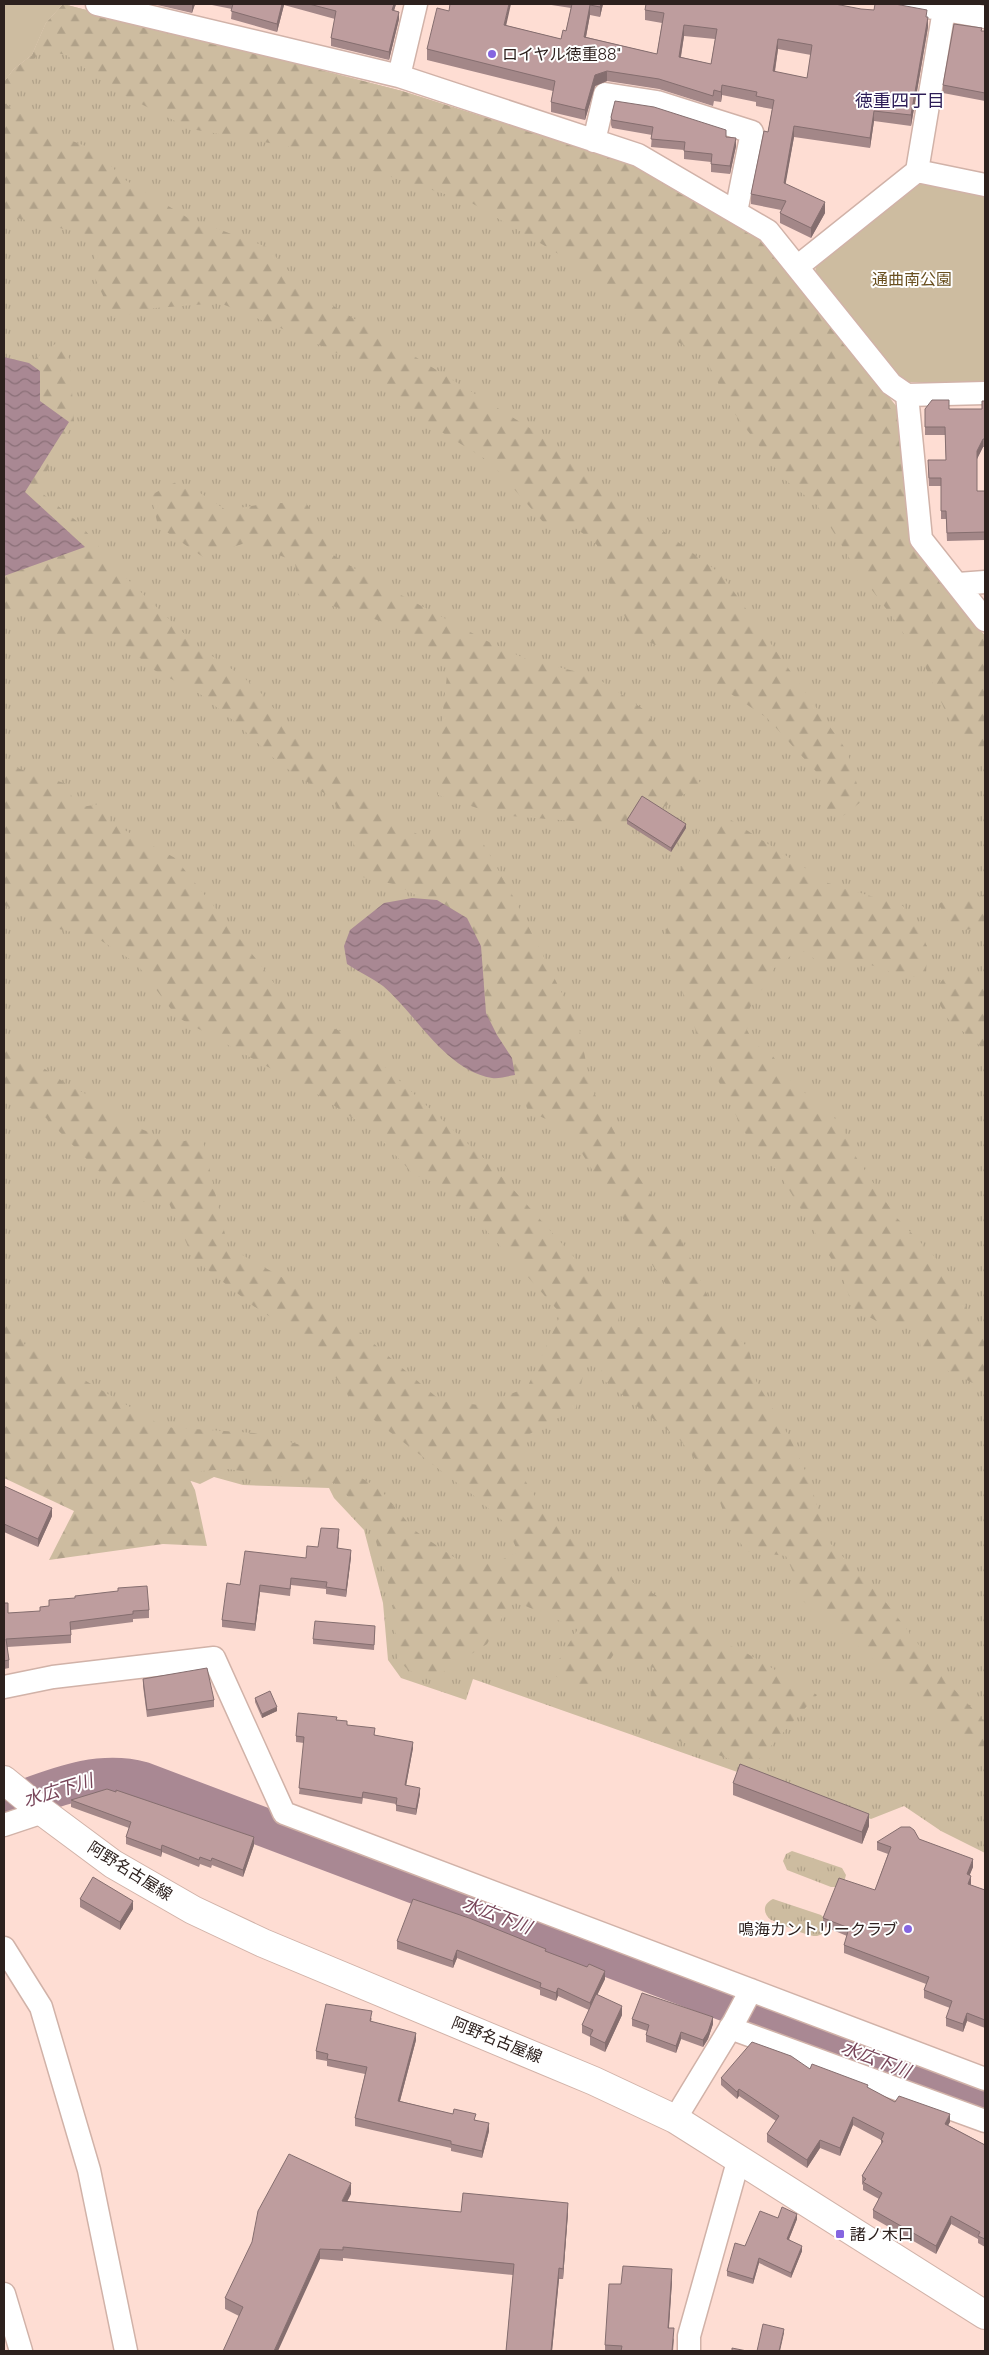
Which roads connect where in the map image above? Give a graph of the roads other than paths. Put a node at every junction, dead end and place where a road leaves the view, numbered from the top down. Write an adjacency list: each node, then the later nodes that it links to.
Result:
1 (97, 4): 6 (street)
2 (416, 4): 6 (street)
3 (910, 4): 4 (street)
4 (945, 7): 5 (street); 8 (street)
5 (985, 17)
6 (399, 76): 7 (street)
7 (594, 141): 10 (street); 10 (street)
8 (917, 171): 9 (street); 11 (street)
9 (985, 185)
10 (736, 212): 11 (street)
11 (797, 267): 13 (street)
12 (985, 393): 13 (street)
13 (907, 395): 15 (street)
14 (985, 582): 15 (street)
15 (958, 584): 16 (street)
16 (985, 620)
17 (4, 1687): 22 (street)
18 (10, 1784): 19 (main road, 阿野名古屋線)
19 (41, 1810): 20 (street); 25 (main road, 阿野名古屋線)
20 (4, 1825)
21 (4, 1948): 31 (street)
22 (750, 1992): 23 (street); 24 (street)
23 (732, 2025): 25 (street); 26 (street)
24 (985, 2079)
25 (675, 2119): 27 (main road, 阿野名古屋線)
26 (985, 2120)
27 (739, 2158): 29 (main road, 阿野名古屋線); 32 (street)
28 (4, 2294): 30 (street)
29 (985, 2314)
30 (21, 2351)
31 (126, 2351)
32 (689, 2351)

